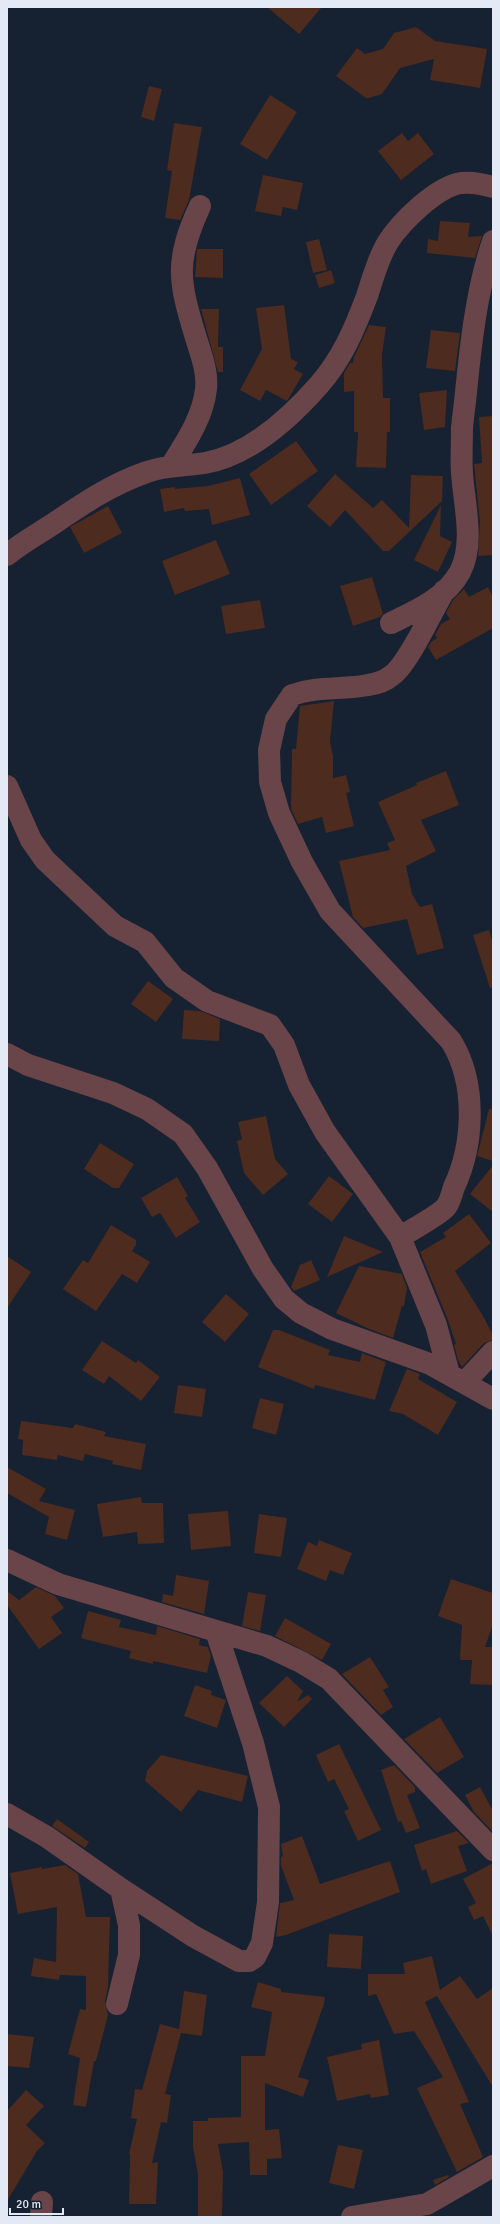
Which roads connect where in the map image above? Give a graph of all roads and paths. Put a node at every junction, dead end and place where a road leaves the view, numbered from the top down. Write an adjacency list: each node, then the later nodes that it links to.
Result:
1 (493, 187): 4 (street)
2 (200, 206): 4 (street)
3 (493, 241): 6 (street)
4 (171, 466): 5 (street)
5 (7, 555)
6 (444, 591): 7 (street); 10 (street)
7 (391, 624)
8 (7, 786): 10 (street)
9 (7, 1054): 12 (street)
10 (400, 1237): 12 (street)
11 (493, 1352): 12 (street)
12 (457, 1378): 13 (street)
13 (493, 1399)
14 (7, 1560): 15 (street)
15 (216, 1631): 17 (street); 18 (street)
16 (7, 1814): 18 (street)
17 (493, 1850)
18 (121, 1889): 19 (street)
19 (117, 2004)
20 (493, 2166): 21 (street)
21 (427, 2211): 22 (street)
22 (352, 2217)

